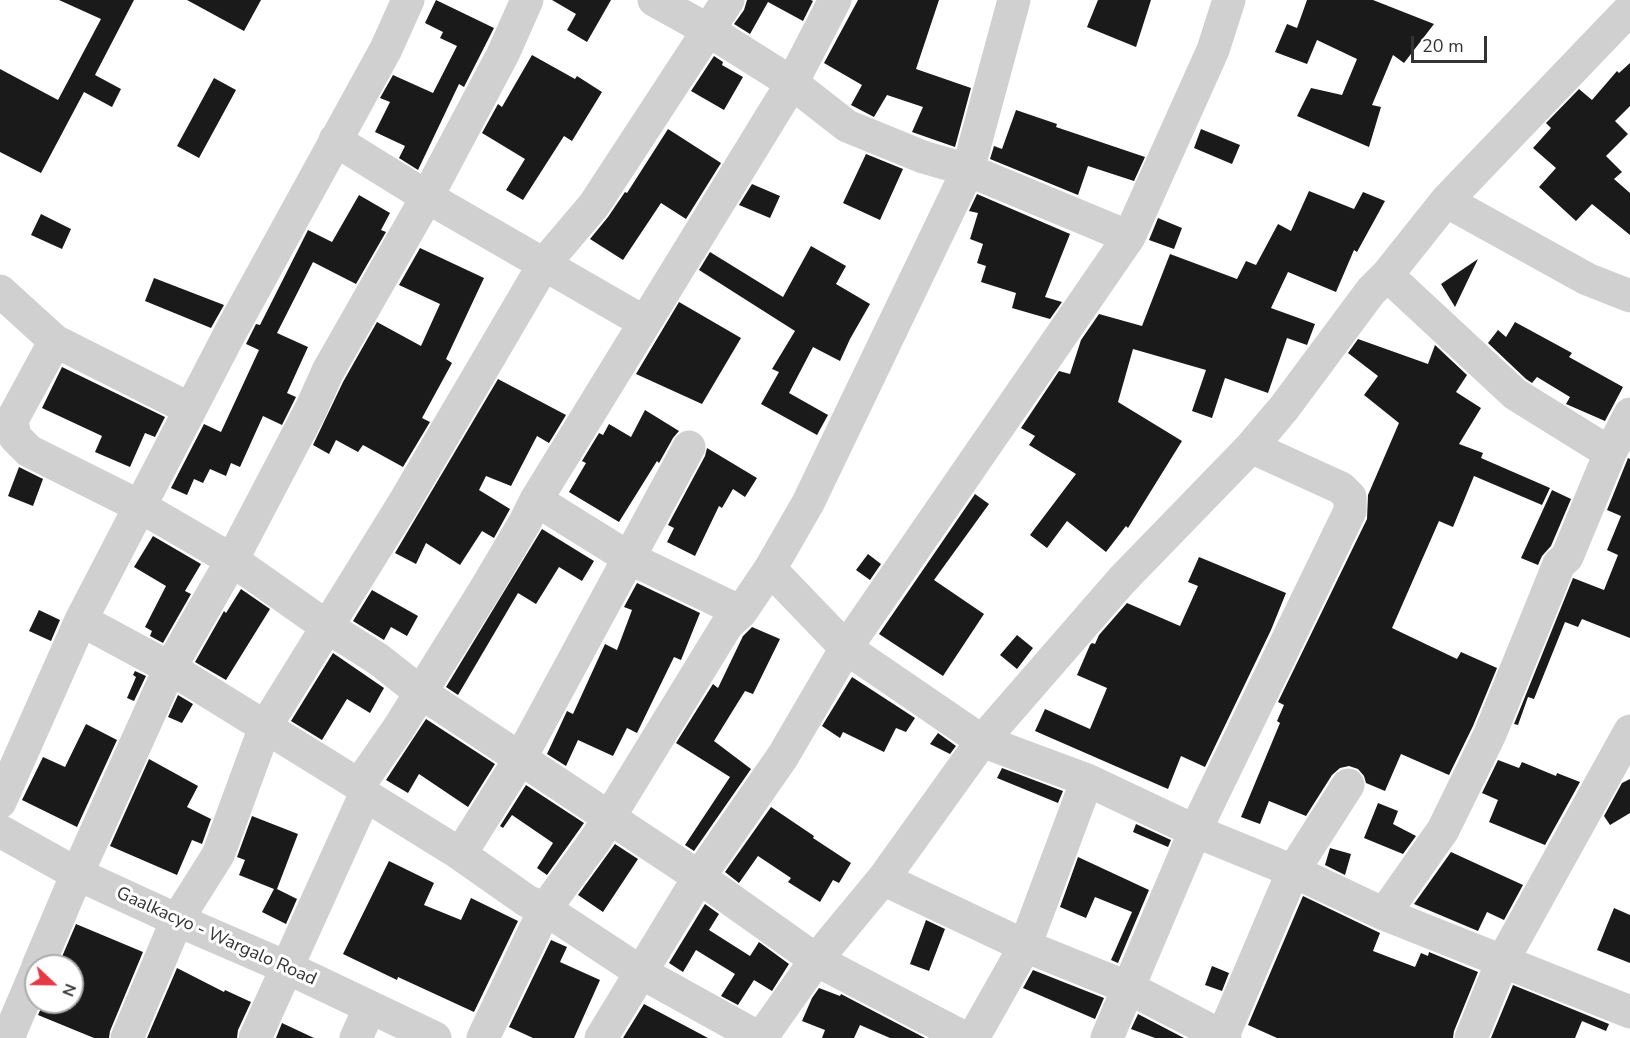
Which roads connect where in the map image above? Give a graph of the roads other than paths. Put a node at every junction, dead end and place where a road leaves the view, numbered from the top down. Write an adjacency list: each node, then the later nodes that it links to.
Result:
1 (408, 0): 11 (street)
2 (527, 0): 13 (street)
3 (654, 0): 9 (street)
4 (728, 0): 9 (street)
5 (835, 0): 10 (street)
6 (1014, 0): 12 (street)
7 (1229, 0): 15 (street)
8 (1630, 9): 14 (street)
9 (708, 30): 10 (street); 16 (street)
10 (792, 83): 12 (street); 20 (street)
11 (335, 140): 13 (street); 22 (street)
12 (968, 170): 15 (street); 31 (street)
13 (427, 197): 16 (street); 30 (street)
14 (1446, 201): 17 (street); 19 (street)
15 (1129, 237): 35 (street)
16 (544, 264): 20 (street); 34 (street)
17 (1388, 275): 25 (street); 26 (street)
18 (0, 291): 21 (street)
19 (1630, 296)
20 (644, 322): 27 (street)
21 (55, 341): 22 (street); 28 (street)
22 (190, 409): 28 (street)
23 (1630, 414): 26 (street)
24 (689, 447): 29 (street)
25 (1251, 447): 40 (street); 48 (street)
26 (1610, 453): 55 (street)
27 (536, 500): 29 (street); 37 (street)
28 (141, 507): 30 (street); 33 (street)
29 (629, 558): 32 (street); 41 (street)
30 (232, 560): 34 (street); 36 (street)
31 (770, 569): 32 (street); 35 (street)
32 (741, 612): 46 (street)
33 (81, 620): 36 (street); 45 (street)
34 (326, 626): 37 (street); 38 (street)
35 (846, 648): 40 (street); 52 (street)
36 (170, 668): 38 (street); 51 (street)
37 (420, 692): 41 (street); 44 (street)
38 (265, 727): 44 (street); 56 (street)
39 (1630, 731): 60 (street)
40 (982, 741): 42 (street); 53 (street)
41 (520, 759): 46 (street); 49 (street)
42 (1087, 780): 48 (street); 57 (street)
43 (1348, 785): 50 (street)
44 (362, 790): 49 (street); 61 (street)
45 (0, 802)
46 (609, 815): 52 (street); 54 (street)
47 (0, 831): 51 (street, Gaalkacyo - Wargalo Road)
48 (1195, 831): 50 (street); 63 (street)
49 (457, 852): 54 (street)
50 (1293, 872): 55 (street); 78 (street)
51 (77, 874): 56 (street, Gaalkacyo - Wargalo Road); 58 (street)
52 (699, 877): 59 (street); 62 (street)
53 (883, 879): 57 (street); 59 (street)
54 (545, 909): 62 (street); 72 (street)
55 (1384, 914): 60 (street)
56 (177, 920): 61 (street, Gaalkacyo - Wargalo Road); 68 (street)
57 (1025, 945): 63 (street); 76 (street)
58 (43, 954)
59 (816, 960): 74 (street); 75 (street)
60 (1502, 962): 66 (street); 79 (street)
61 (288, 968): 65 (street, Gaalkacyo - Wargalo Road); 69 (street)
62 (642, 973): 73 (street); 74 (street)
63 (1128, 988): 77 (street); 78 (street)
64 (24, 1000): 67 (street)
65 (370, 1007): 70 (street); 71 (street, Gaalkacyo - Wargalo Road)
66 (1630, 1012)
67 (8, 1038)
68 (127, 1038)
69 (255, 1038)
70 (356, 1038)
71 (435, 1038)
72 (483, 1038)
73 (601, 1038)
74 (760, 1038)
75 (965, 1038)
76 (973, 1038)
77 (1107, 1038)
78 (1223, 1038)
79 (1471, 1038)

